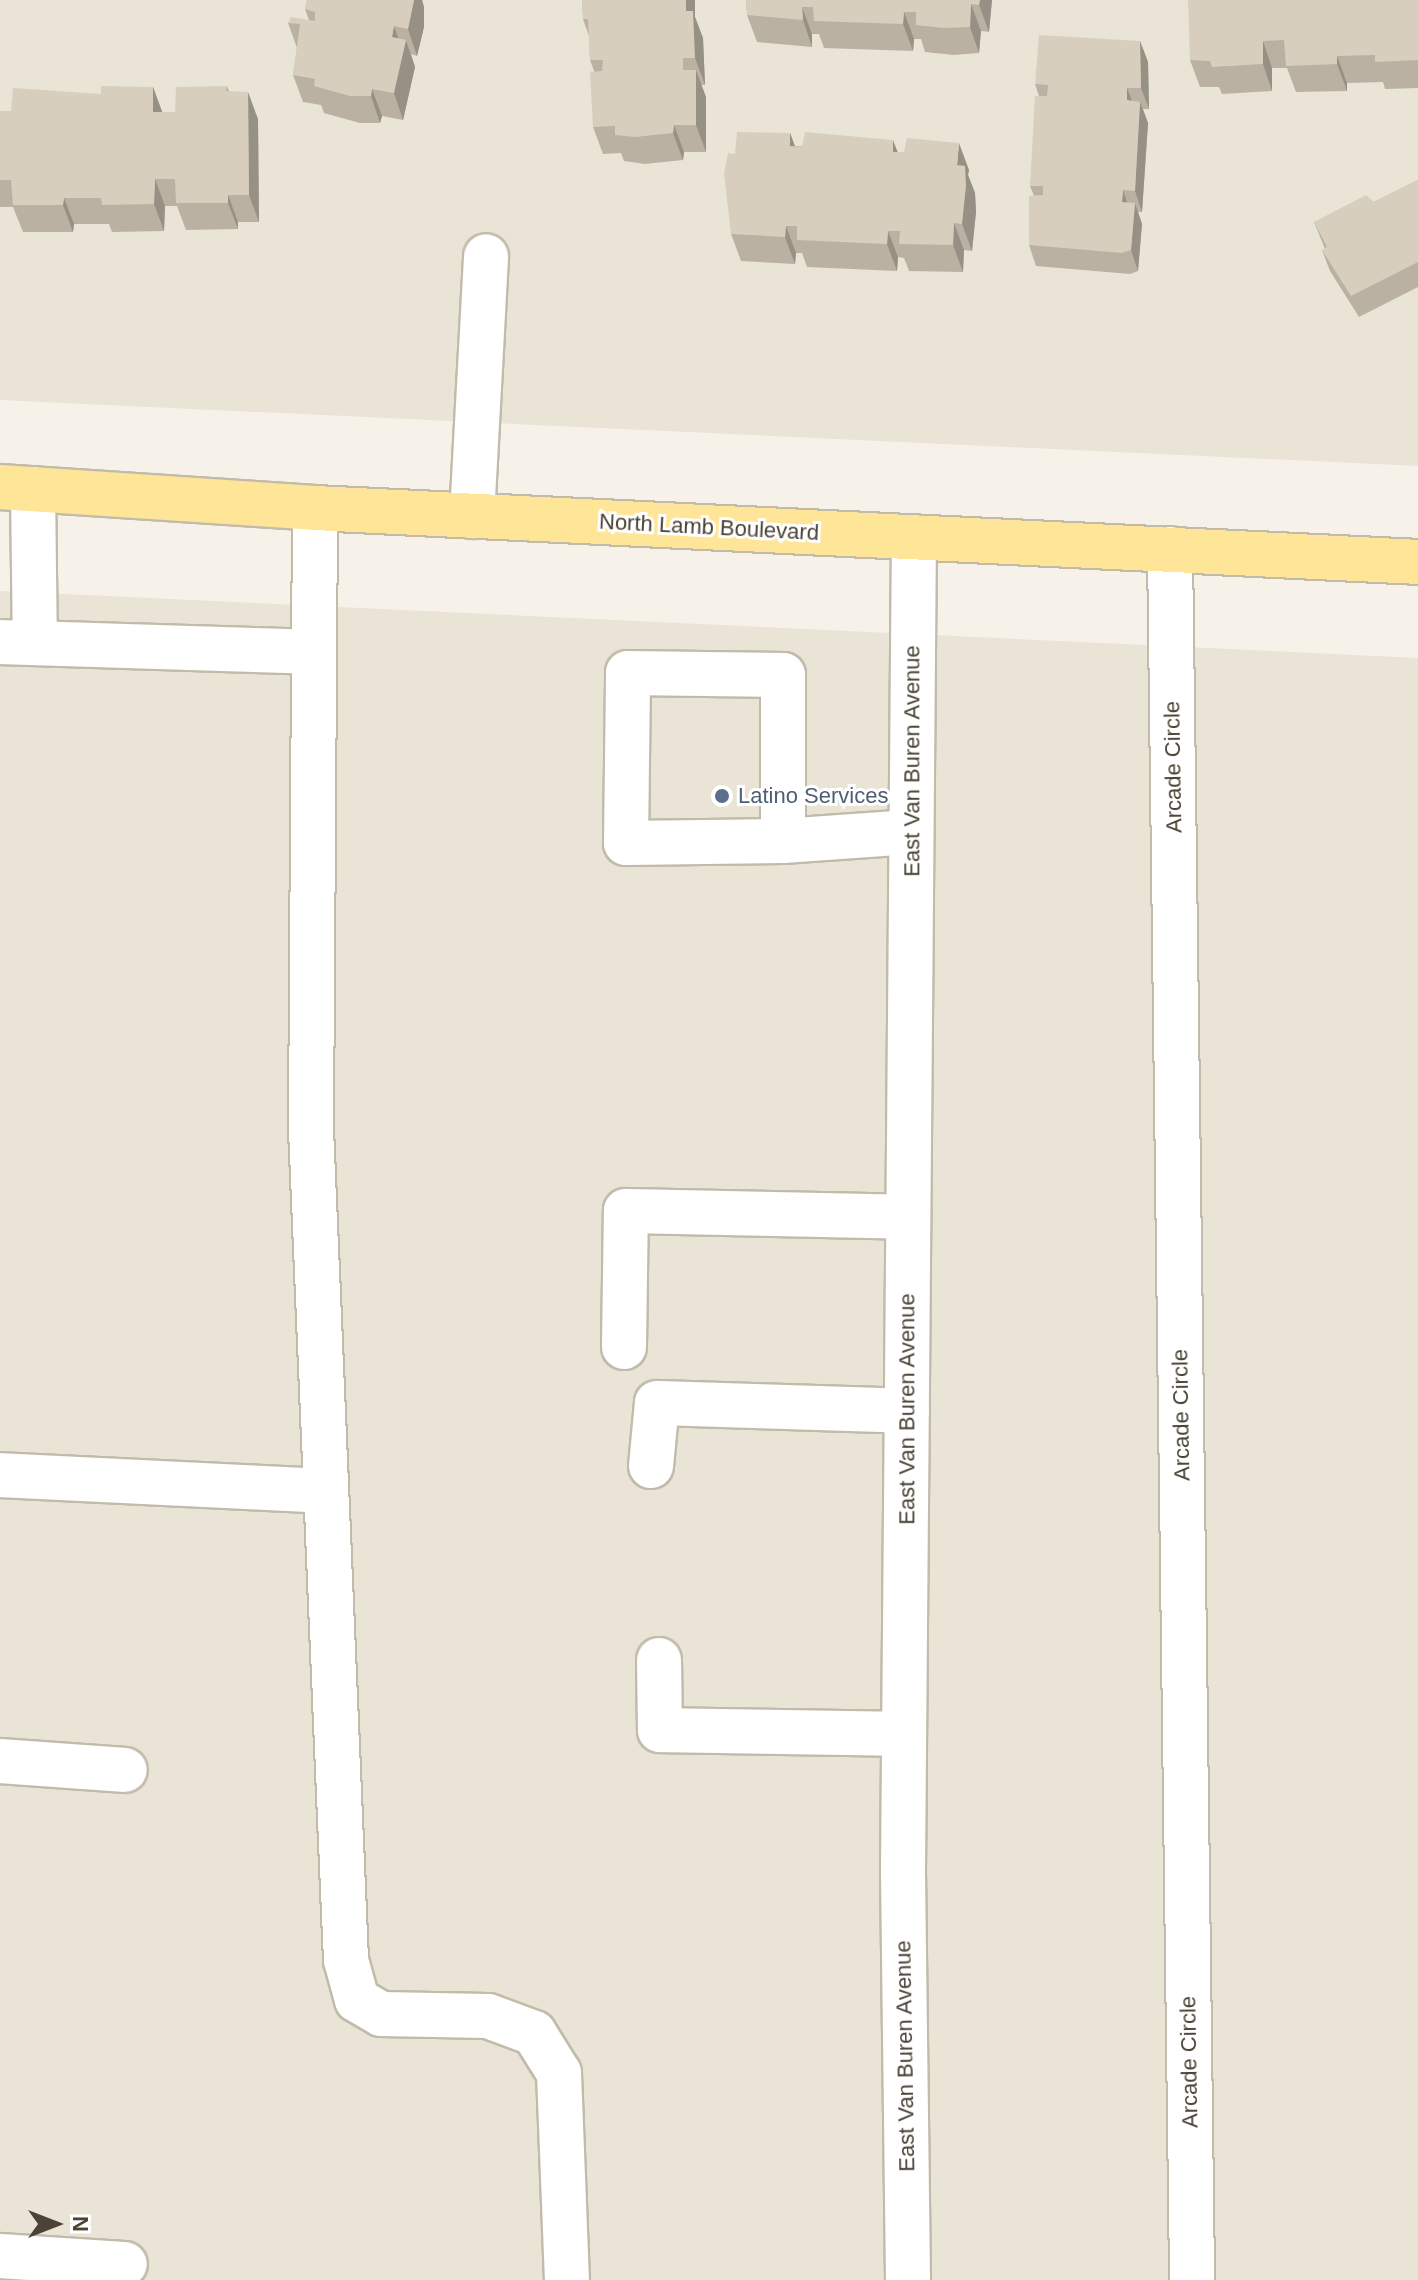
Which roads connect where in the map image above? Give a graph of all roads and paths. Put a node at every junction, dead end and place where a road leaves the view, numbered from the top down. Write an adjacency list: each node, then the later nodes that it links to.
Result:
1 (486, 256): 4 (street)
2 (17, 488): 3 (main road, North Lamb Boulevard); 8 (street)
3 (315, 508): 4 (main road, North Lamb Boulevard); 9 (street)
4 (472, 516): 5 (main road, North Lamb Boulevard)
5 (914, 537): 6 (main road, North Lamb Boulevard); 10 (street, East Van Buren Avenue)
6 (1170, 549): 7 (main road, North Lamb Boulevard); 26 (street, Arcade Circle)
7 (1418, 562)
8 (17, 643): 9 (street)
9 (312, 652): 17 (street)
10 (911, 832): 11 (street); 12 (street, East Van Buren Avenue)
11 (783, 841): 11 (street)
12 (908, 1217): 13 (street); 14 (street, East Van Buren Avenue)
13 (624, 1347)
14 (907, 1411): 15 (street); 19 (street, East Van Buren Avenue)
15 (651, 1466)
16 (0, 1475): 17 (street)
17 (323, 1491): 24 (street)
18 (659, 1660): 19 (street)
19 (904, 1734): 25 (street, East Van Buren Avenue)
20 (0, 1761): 21 (street)
21 (125, 1770)
22 (0, 2256): 23 (street)
23 (125, 2264)
24 (567, 2280)
25 (908, 2280)
26 (1192, 2280)

